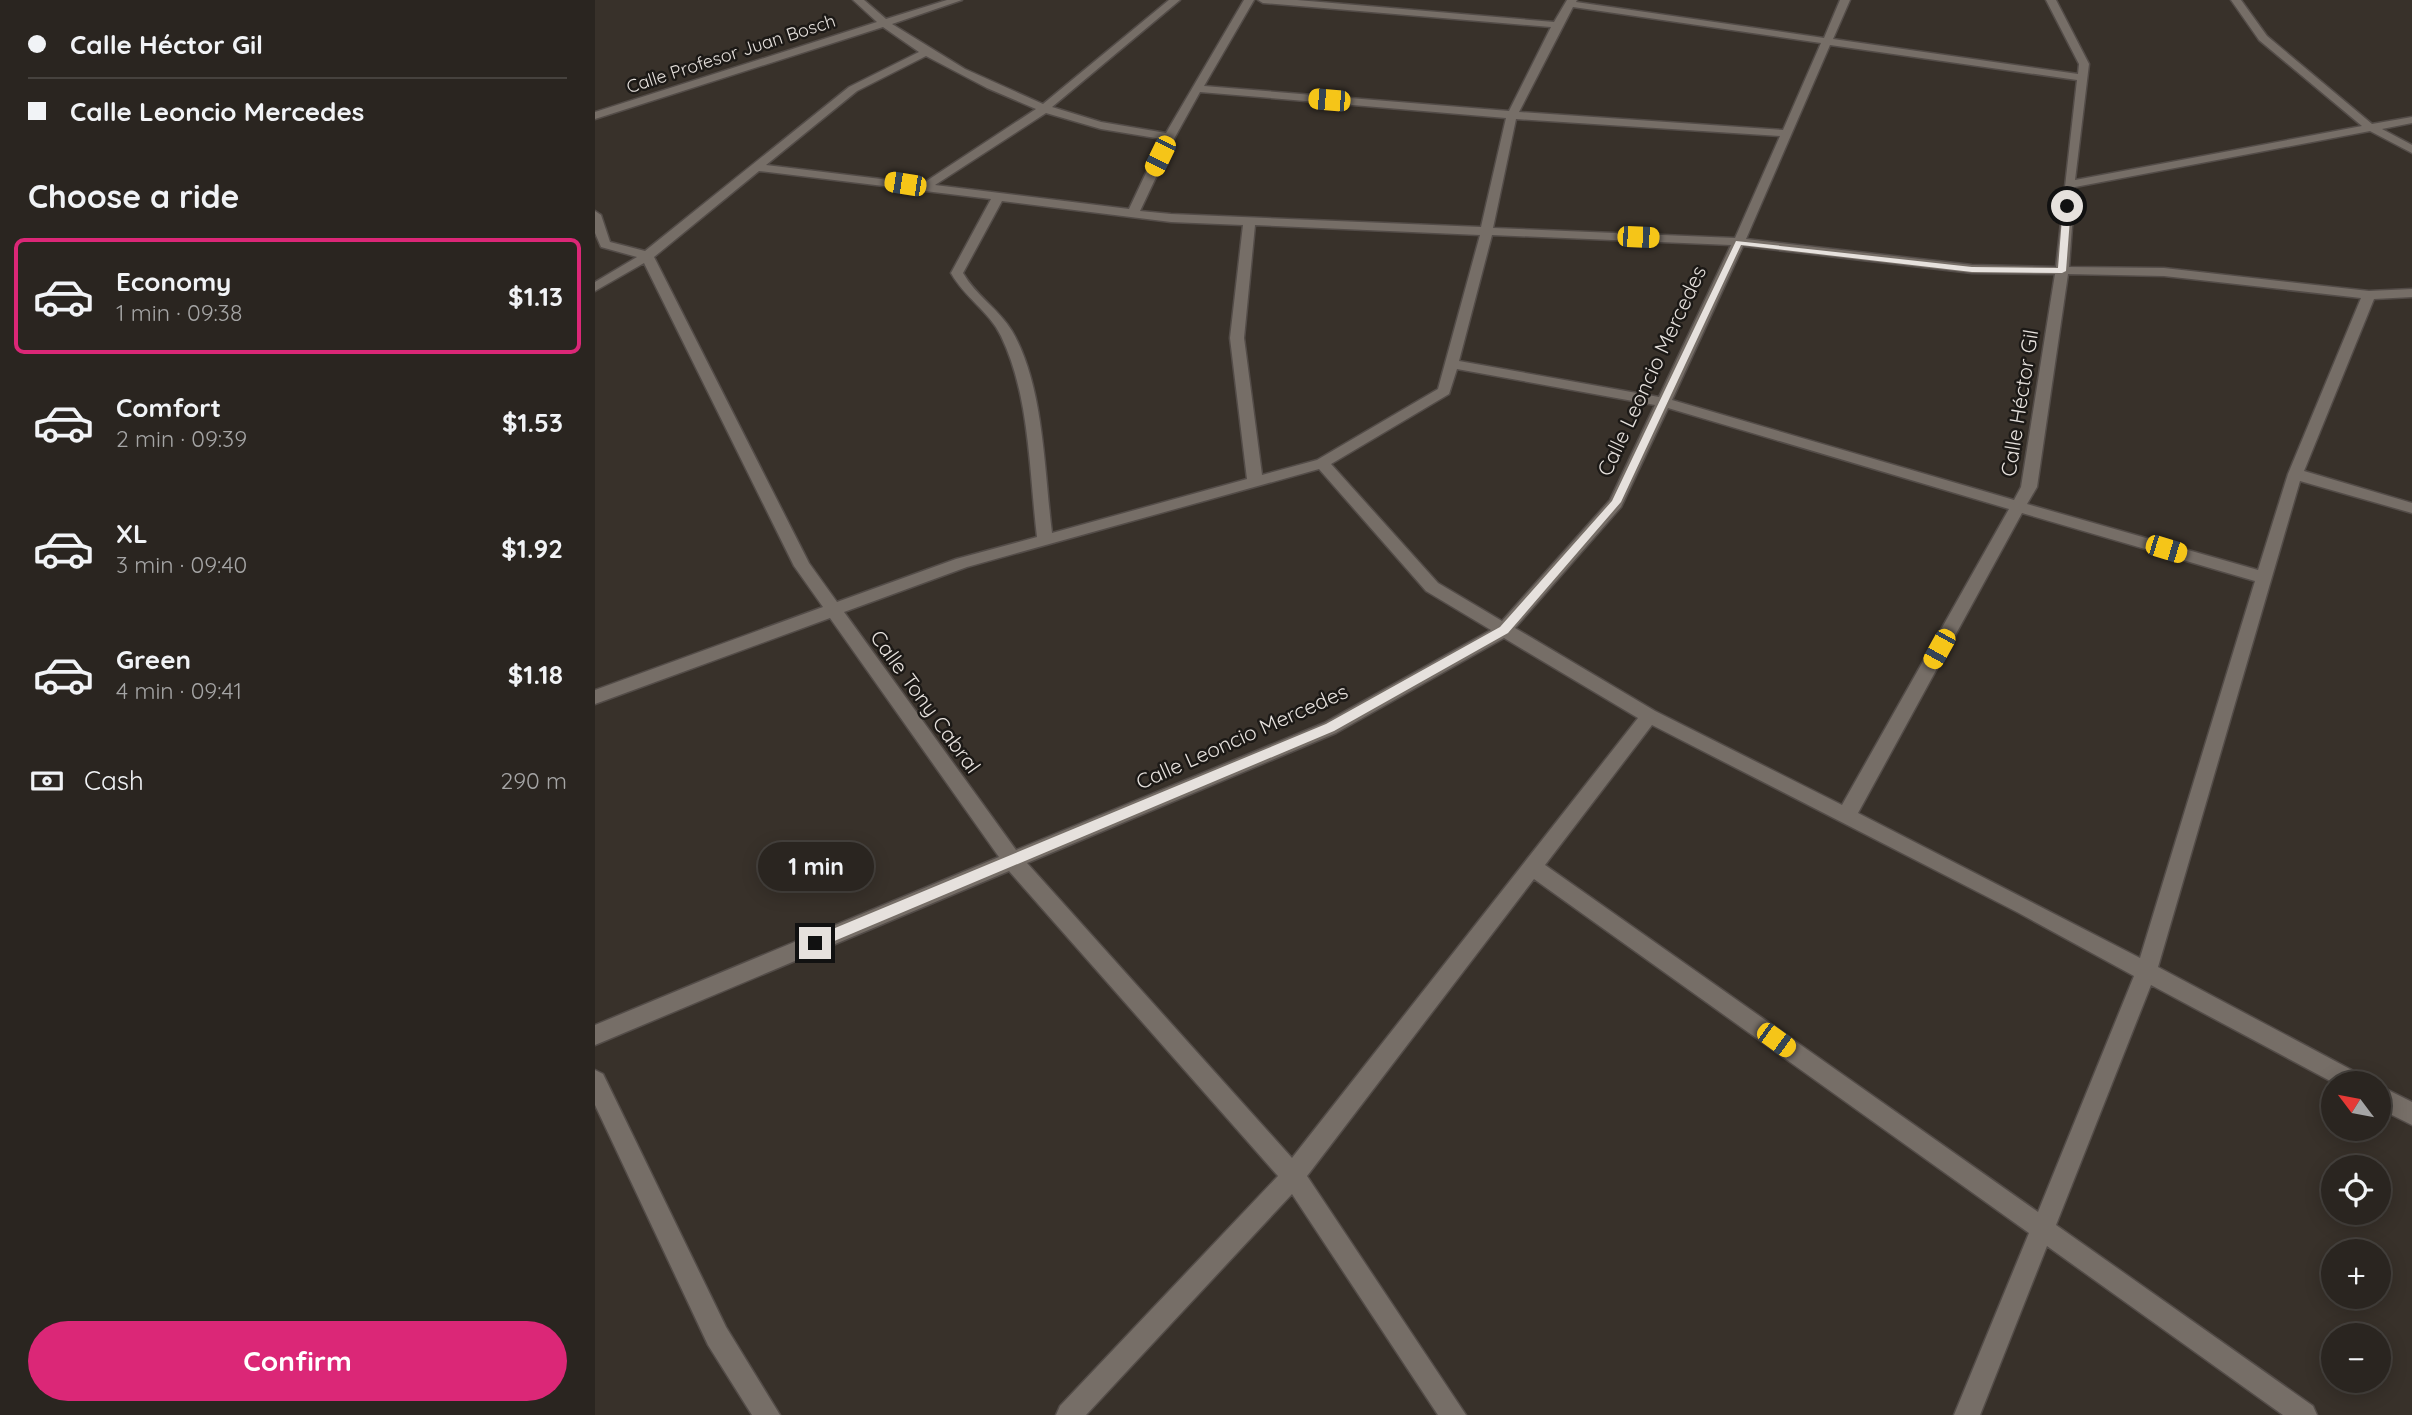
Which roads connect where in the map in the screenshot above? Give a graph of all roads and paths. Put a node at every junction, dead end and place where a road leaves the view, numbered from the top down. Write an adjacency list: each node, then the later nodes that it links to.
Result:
1 (858, 0): 10 (street)
2 (957, 0): 10 (street, Calle Profesor Juan Bosch)
3 (1175, 0): 16 (street)
4 (1249, 0): 15 (street)
5 (1263, 0): 11 (street)
6 (1845, 0): 12 (street, Calle Leoncio Mercedes)
7 (2051, 0): 14 (street, Calle Héctor Gil)
8 (2236, 0): 20 (street)
9 (1571, 2): 11 (street); 12 (street)
10 (882, 24): 13 (street); 18 (street, Calle Profesor Juan Bosch)
11 (1557, 25): 17 (street)
12 (1825, 43): 14 (street); 21 (street, Calle Leoncio Mercedes)
13 (926, 52): 16 (street); 24 (street)
14 (2082, 78): 25 (street, Calle Héctor Gil)
15 (1198, 89): 17 (street); 22 (street)
16 (1046, 107): 22 (street); 26 (street)
17 (1512, 115): 21 (street); 31 (street)
18 (595, 116)
19 (2412, 120): 20 (street)
20 (2368, 126): 23 (street); 25 (street)
21 (1784, 133): 32 (street, Calle Leoncio Mercedes)
22 (1169, 137): 28 (street)
23 (2412, 150)
24 (756, 167): 26 (street); 33 (street)
25 (2069, 185): 34 (street, Calle Héctor Gil)
26 (925, 187): 27 (street)
27 (998, 198): 28 (street); 45 (street)
28 (1133, 213): 30 (street)
29 (595, 215): 33 (street)
30 (1249, 222): 31 (street); 42 (street)
31 (1487, 230): 32 (street); 38 (street)
32 (1739, 242): 34 (street); 39 (street, Calle Leoncio Mercedes)
33 (647, 256): 35 (street); 47 (street, Calle Tony Cabral)
34 (2062, 271): 37 (street); 43 (street, Calle Héctor Gil)
35 (595, 287)
36 (2412, 293): 37 (street)
37 (2369, 295): 41 (street)
38 (1450, 364): 39 (street); 40 (street)
39 (1662, 402): 43 (street); 48 (street, Calle Leoncio Mercedes)
40 (1322, 463): 42 (street); 48 (street)
41 (2295, 474): 44 (street); 46 (street)
42 (1255, 481): 45 (street)
43 (2018, 506): 46 (street); 51 (street, Calle Héctor Gil)
44 (2412, 508)
45 (1045, 539): 47 (street)
46 (2264, 578): 54 (street)
47 (831, 610): 49 (street); 52 (street, Calle Tony Cabral)
48 (1504, 630): 50 (street); 52 (street, Calle Leoncio Mercedes)
49 (595, 697)
50 (1649, 716): 51 (street); 53 (street)
51 (1846, 816): 54 (street)
52 (1011, 860): 55 (street, Calle Leoncio Mercedes); 60 (street, Calle Tony Cabral)
53 (1533, 867): 60 (street); 61 (street)
54 (2146, 972): 56 (street); 61 (street)
55 (595, 1035)
56 (2332, 1071)
57 (595, 1081): 62 (street)
58 (2391, 1103): 59 (street)
59 (2412, 1114)
60 (1293, 1176): 63 (street); 64 (street, Calle Tony Cabral)
61 (2042, 1229): 65 (street); 66 (street)
62 (767, 1415)
63 (1069, 1415)
64 (1453, 1415)
65 (1966, 1415)
66 (2304, 1415)

